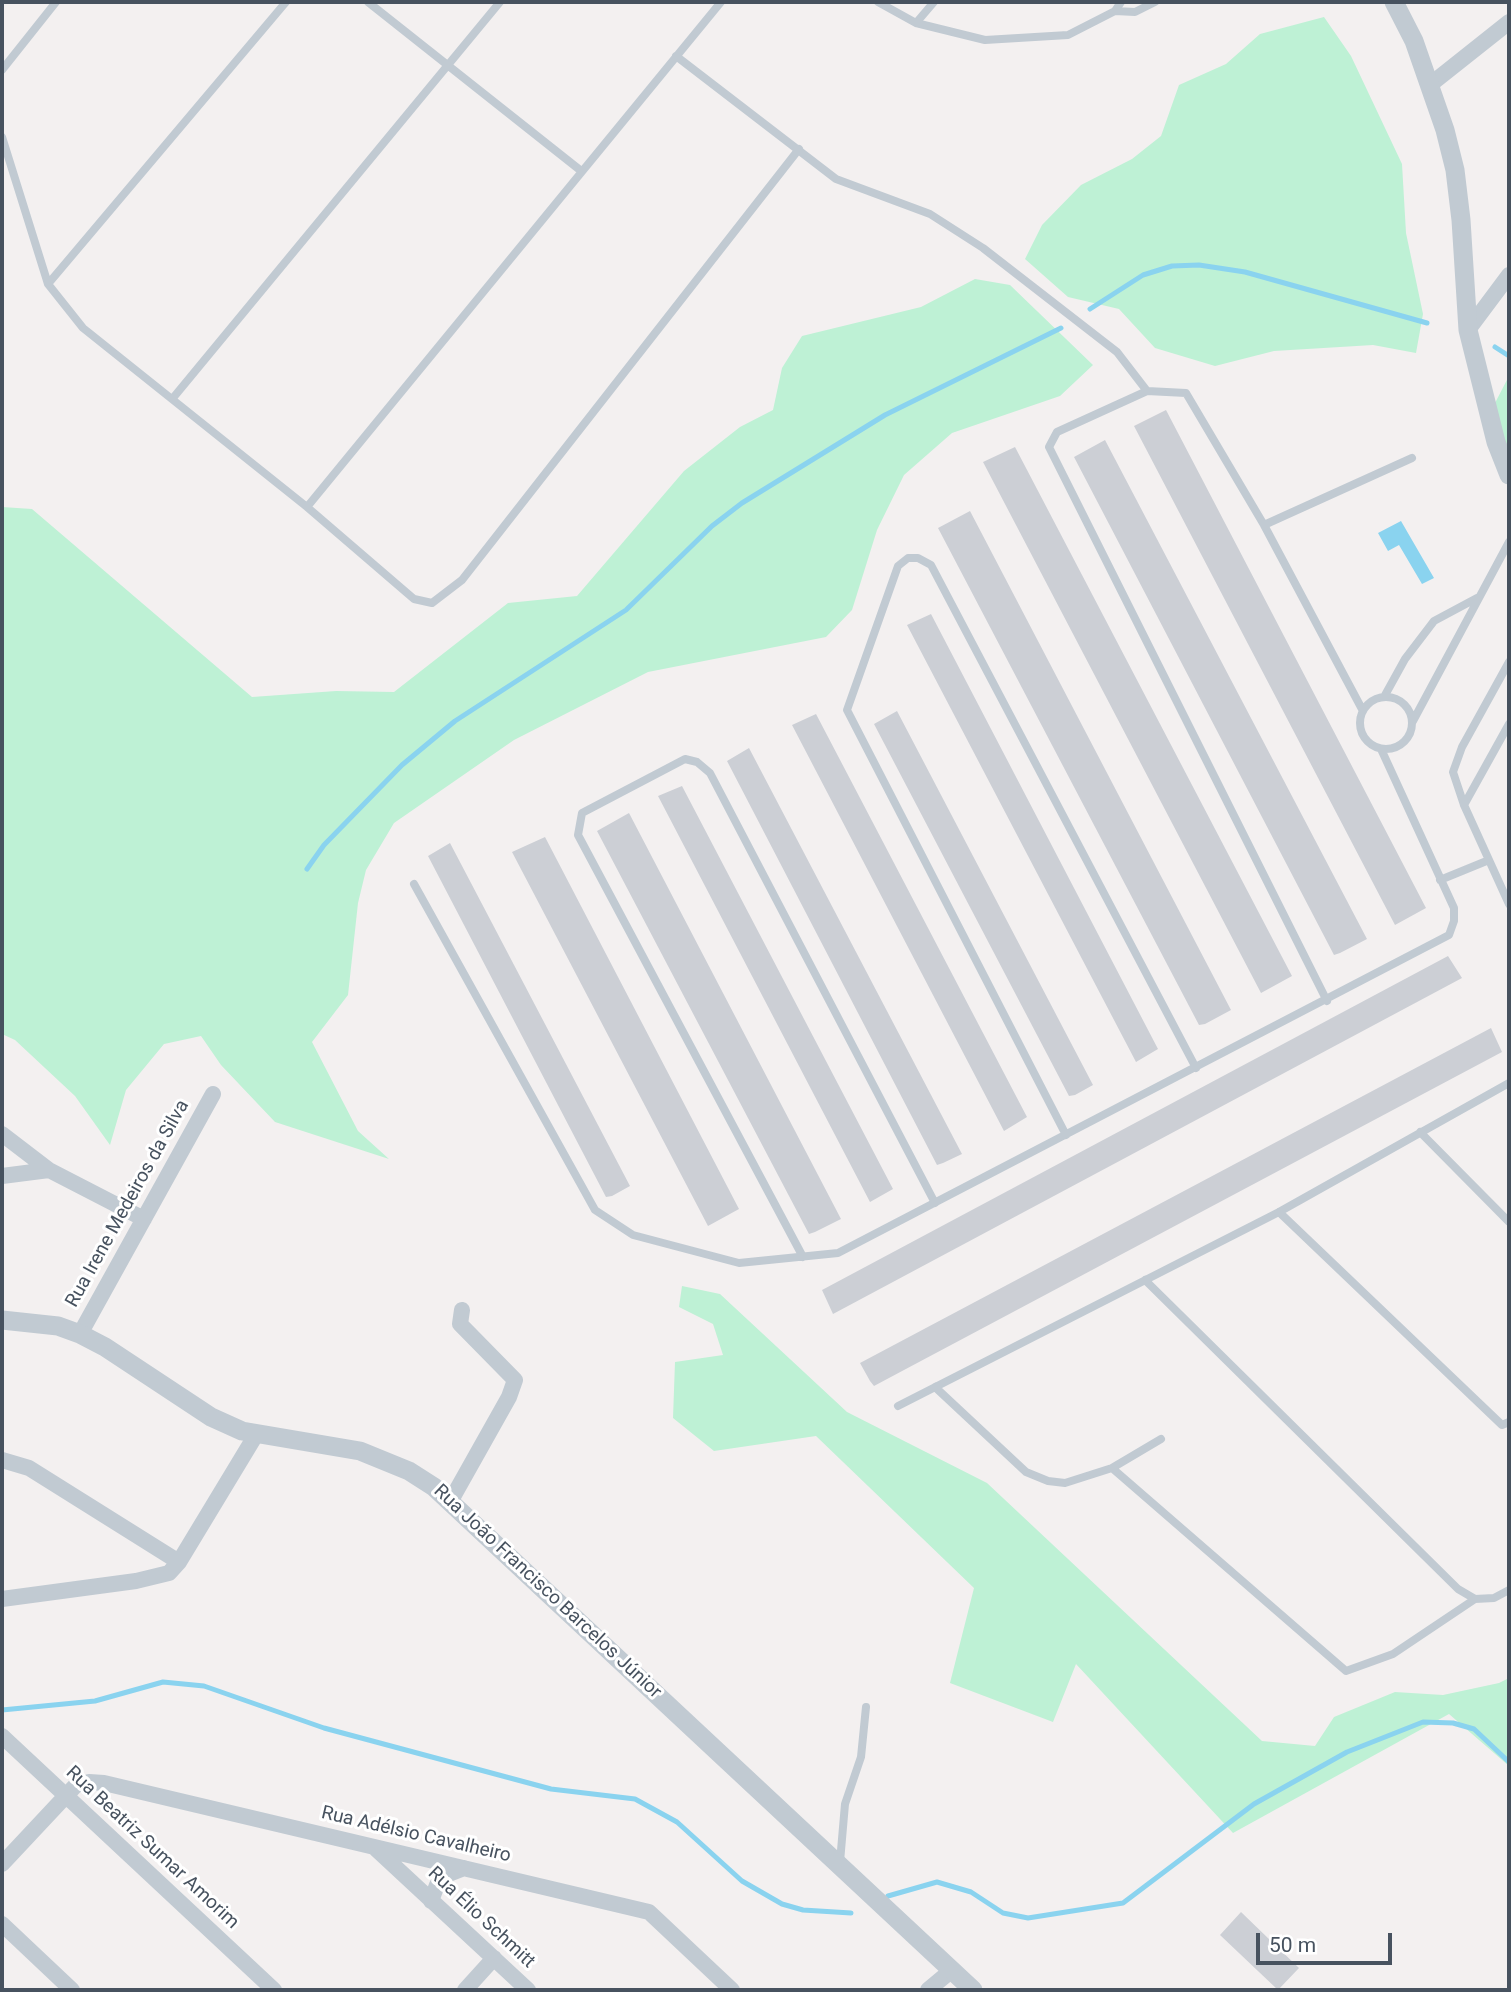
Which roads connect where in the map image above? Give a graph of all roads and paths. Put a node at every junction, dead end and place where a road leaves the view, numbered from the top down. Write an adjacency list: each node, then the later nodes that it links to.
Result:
1 (56, 2): 16 (lane)
2 (286, 2): 22 (lane)
3 (368, 2): 15 (lane)
4 (500, 2): 15 (lane)
5 (721, 2): 14 (lane)
6 (877, 2): 13 (lane)
7 (934, 2): 13 (lane)
8 (1121, 2): 11 (lane)
9 (1155, 2): 11 (lane)
10 (1393, 3): 17 (street)
11 (1115, 11): 13 (lane)
12 (1509, 22): 17 (street)
13 (916, 23)
14 (676, 56): 19 (lane); 20 (lane)
15 (448, 66): 20 (lane); 25 (lane)
16 (2, 69)
17 (1431, 85): 23 (street)
18 (2, 137): 22 (lane)
19 (799, 149): 24 (lane); 28 (lane)
20 (580, 170): 28 (lane)
21 (1509, 275): 23 (street)
22 (48, 284): 25 (lane)
23 (1468, 330): 27 (street)
24 (1147, 391): 29 (lane); 43 (lane)
25 (173, 397): 28 (lane)
26 (1412, 458): 29 (lane)
27 (1509, 475)
28 (307, 507)
29 (1264, 524): 34 (lane)
30 (1509, 542): 31 (lane)
31 (1477, 598): 33 (lane); 35 (lane)
32 (1509, 662): 38 (lane)
33 (1384, 696): 34 (lane); 35 (lane)
34 (1363, 711): 37 (lane)
35 (1413, 721): 37 (lane)
36 (1509, 724): 38 (lane)
37 (1381, 749): 40 (lane)
38 (1464, 805): 39 (lane)
39 (1489, 860): 40 (lane); 42 (lane)
40 (1440, 880): 43 (lane)
41 (414, 884): 56 (lane)
42 (1509, 904)
43 (1327, 1001): 44 (lane)
44 (1196, 1068): 49 (lane); 49 (lane)
45 (1509, 1083): 47 (lane)
46 (213, 1094): 54 (street, Rua Irene Medeiros da Silva)
47 (1420, 1132): 53 (lane); 55 (lane)
48 (2, 1134): 50 (street)
49 (1066, 1135): 52 (lane)
50 (49, 1170): 51 (street); 54 (street)
51 (2, 1176)
52 (935, 1203): 56 (lane); 56 (lane)
53 (1279, 1212): 57 (lane); 63 (lane)
54 (144, 1219): 60 (street, Rua Irene Medeiros da Silva)
55 (1509, 1222)
56 (803, 1257)
57 (1145, 1280): 61 (lane); 72 (lane)
58 (462, 1310): 68 (street)
59 (2, 1320): 60 (street, Rua João Francisco Barcelos Júnior)
60 (80, 1334): 64 (street, Rua João Francisco Barcelos Júnior)
61 (935, 1387): 62 (lane); 67 (lane)
62 (898, 1406)
63 (1509, 1422)
64 (257, 1433): 68 (street, Rua João Francisco Barcelos Júnior); 69 (street)
65 (1161, 1439): 67 (lane)
66 (2, 1460): 69 (street)
67 (1112, 1468): 72 (lane)
68 (450, 1502): 78 (street, Rua João Francisco Barcelos Júnior)
69 (179, 1562): 71 (street)
70 (1509, 1590): 72 (lane)
71 (2, 1599)
72 (1475, 1599)
73 (866, 1707): 78 (lane)
74 (2, 1736): 75 (street, Rua Beatriz Sumar Amorim)
75 (65, 1795): 76 (street, Rua Adélsio Cavalheiro); 77 (street); 85 (street, Rua Beatriz Sumar Amorim)
76 (374, 1847): 79 (street, Rua Adélsio Cavalheiro); 80 (street, Rua Élio Schmitt)
77 (2, 1864)
78 (840, 1865): 83 (street, Rua João Francisco Barcelos Júnior)
79 (464, 1868): 80 (street); 88 (street, Rua Adélsio Cavalheiro)
80 (431, 1900): 82 (street, Rua Élio Schmitt)
81 (2, 1924): 84 (street)
82 (494, 1958): 86 (street); 87 (street, Rua Élio Schmitt)
83 (952, 1970): 89 (street); 90 (street, Rua João Francisco Barcelos Júnior)
84 (72, 1990)
85 (274, 1990)
86 (465, 1990)
87 (528, 1990)
88 (732, 1990)
89 (928, 1990)
90 (973, 1990)

